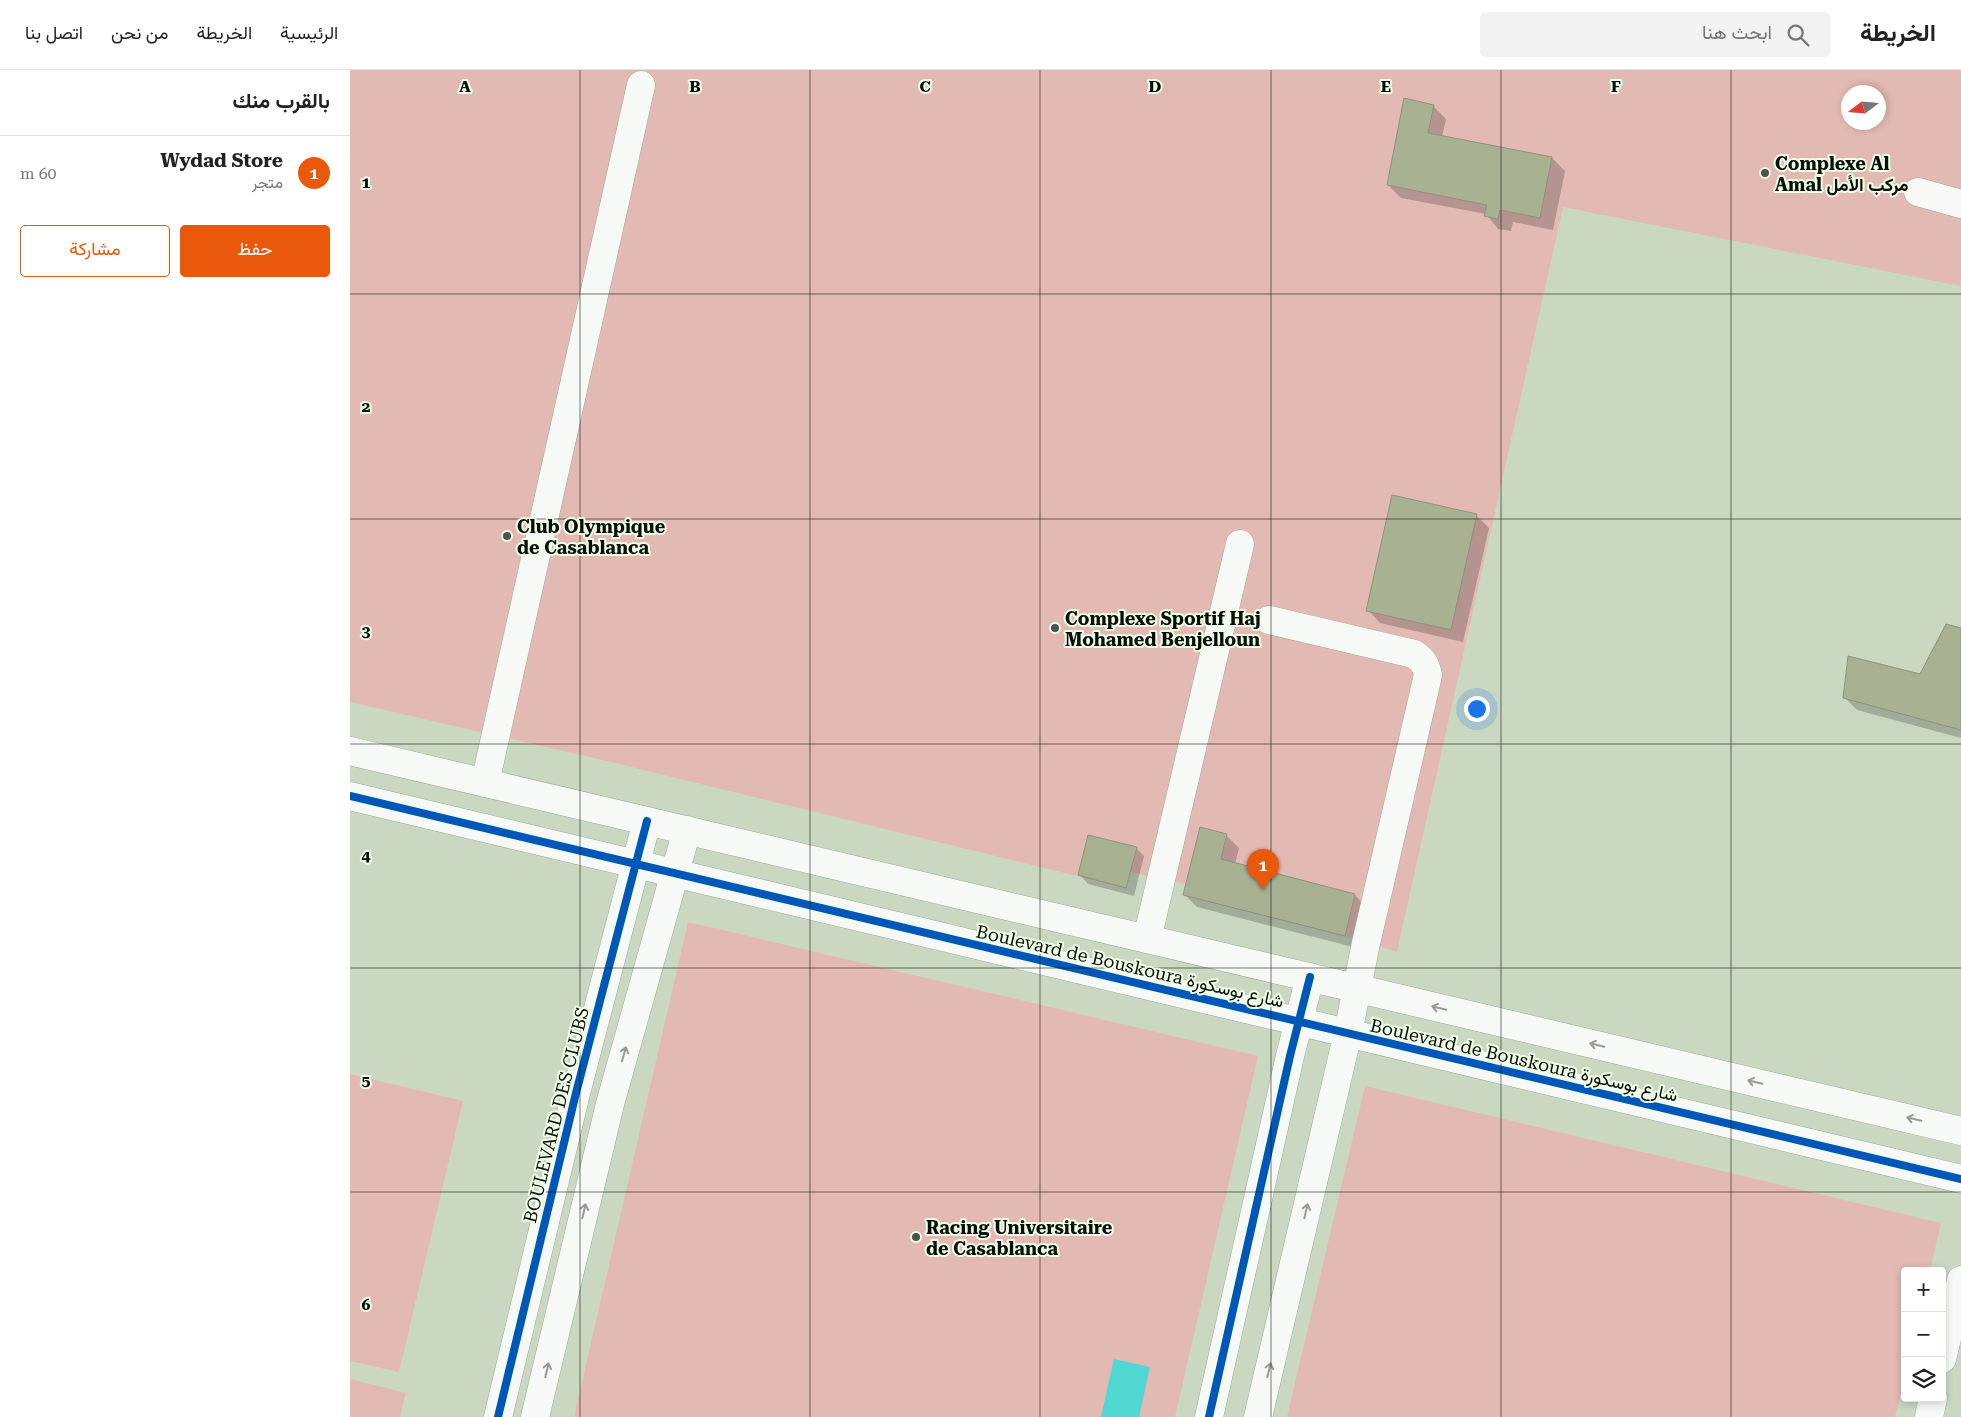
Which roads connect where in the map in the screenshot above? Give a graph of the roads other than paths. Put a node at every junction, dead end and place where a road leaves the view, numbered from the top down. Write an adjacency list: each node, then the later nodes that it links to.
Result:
1 (641, 85): 7 (street)
2 (1918, 192): 3 (street)
3 (1961, 204)
4 (1240, 544): 13 (street)
5 (1269, 620): 15 (street)
6 (350, 751): 7 (street, Boulevard de Bouskoura شارع بوسكورة)
7 (485, 783): 9 (street, Boulevard de Bouskoura شارع بوسكورة)
8 (350, 796): 11 (street, Boulevard de Bouskoura شارع بوسكورة)
9 (647, 821): 10 (street, Boulevard de Bouskoura شارع بوسكورة); 11 (street, BOULEVARD DES CLUBS)
10 (687, 830): 12 (street); 13 (street, Boulevard de Bouskoura شارع بوسكورة)
11 (636, 864): 12 (street, Boulevard de Bouskoura شارع بوسكورة); 18 (street, BOULEVARD DES CLUBS)
12 (675, 873): 16 (street, Boulevard de Bouskoura شارع بوسكورة); 19 (street, one-way to 12)
13 (1147, 939): 14 (street, Boulevard de Bouskoura شارع بوسكورة)
14 (1310, 977): 15 (street, Boulevard de Bouskoura شارع بوسكورة); 16 (street)
15 (1357, 988): 17 (street); 20 (street, Boulevard de Bouskoura شارع بوسكورة, one-way to 15)
16 (1298, 1021): 17 (street, Boulevard de Bouskoura شارع بوسكورة); 27 (street)
17 (1348, 1033): 21 (street, Boulevard de Bouskoura شارع بوسكورة); 28 (street, one-way to 17)
18 (576, 1093): 19 (street); 25 (street, BOULEVARD DES CLUBS)
19 (610, 1104): 26 (street, one-way to 19)
20 (1961, 1130)
21 (1961, 1179)
22 (1961, 1280): 23 (street)
23 (1942, 1357)
24 (1932, 1402): 29 (street)
25 (498, 1417)
26 (535, 1417)
27 (1209, 1417)
28 (1258, 1417)
29 (1928, 1417)

